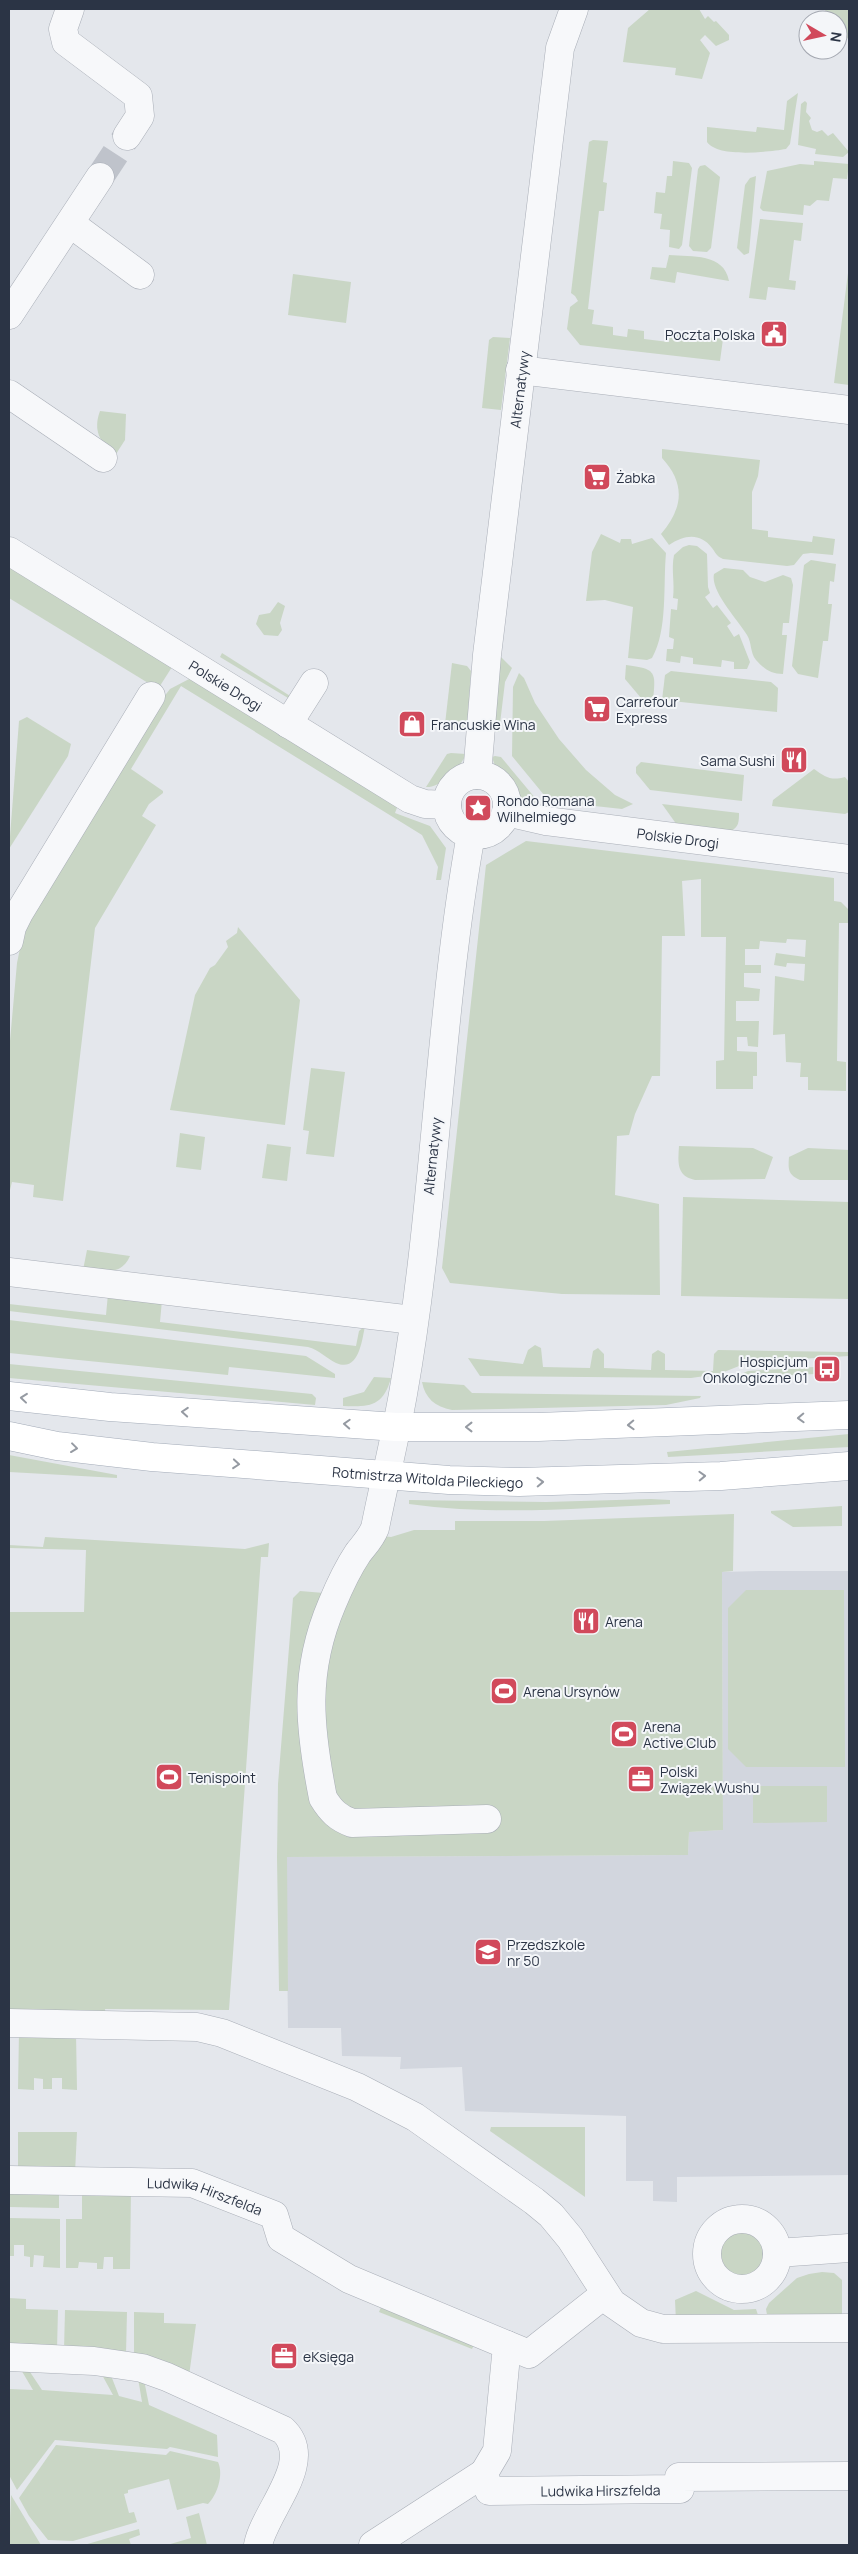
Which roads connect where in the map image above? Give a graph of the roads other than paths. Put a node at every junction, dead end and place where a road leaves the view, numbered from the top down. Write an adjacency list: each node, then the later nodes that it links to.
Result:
1 (70, 9): 3 (street)
2 (574, 9): 8 (street, Alternatywy)
3 (127, 136)
4 (100, 177): 5 (street)
5 (71, 224): 6 (street); 7 (street)
6 (140, 275)
7 (9, 315)
8 (520, 370): 10 (street); 16 (street, Alternatywy)
9 (9, 394): 11 (street)
10 (849, 410)
11 (103, 458)
12 (9, 551): 15 (street, Polskie Drogi)
13 (314, 682): 15 (street)
14 (151, 696): 21 (street)
15 (288, 724): 17 (street, Polskie Drogi)
16 (477, 775): 17 (street); 18 (street)
17 (447, 805): 19 (street)
18 (506, 812): 19 (street); 20 (street, Polskie Drogi)
19 (472, 834): 23 (street, Alternatywy)
20 (849, 859)
21 (9, 941)
22 (9, 1272): 23 (street)
23 (413, 1320): 26 (street, Alternatywy)
24 (9, 1396): 26 (main road, one-way to 24)
25 (849, 1415): 26 (main road, one-way to 26)
26 (396, 1427): 29 (street, Alternatywy)
27 (9, 1436): 29 (main road, Rotmistrza Witolda Pileckiego, one-way to 29)
28 (849, 1466): 29 (main road, Rotmistrza Witolda Pileckiego, one-way to 28)
29 (386, 1476): 30 (street, Alternatywy)
30 (488, 1820)
31 (9, 2023): 35 (street)
32 (9, 2180): 37 (street, Ludwika Hirszfelda)
33 (849, 2248): 34 (street)
34 (777, 2252)
35 (605, 2294): 36 (street); 37 (street, Ludwika Hirszfelda)
36 (849, 2328)
37 (507, 2345): 39 (street)
38 (9, 2356): 41 (street)
39 (484, 2473): 40 (street, Ludwika Hirszfelda); 42 (street)
40 (849, 2476)
41 (258, 2545)
42 (373, 2545)

